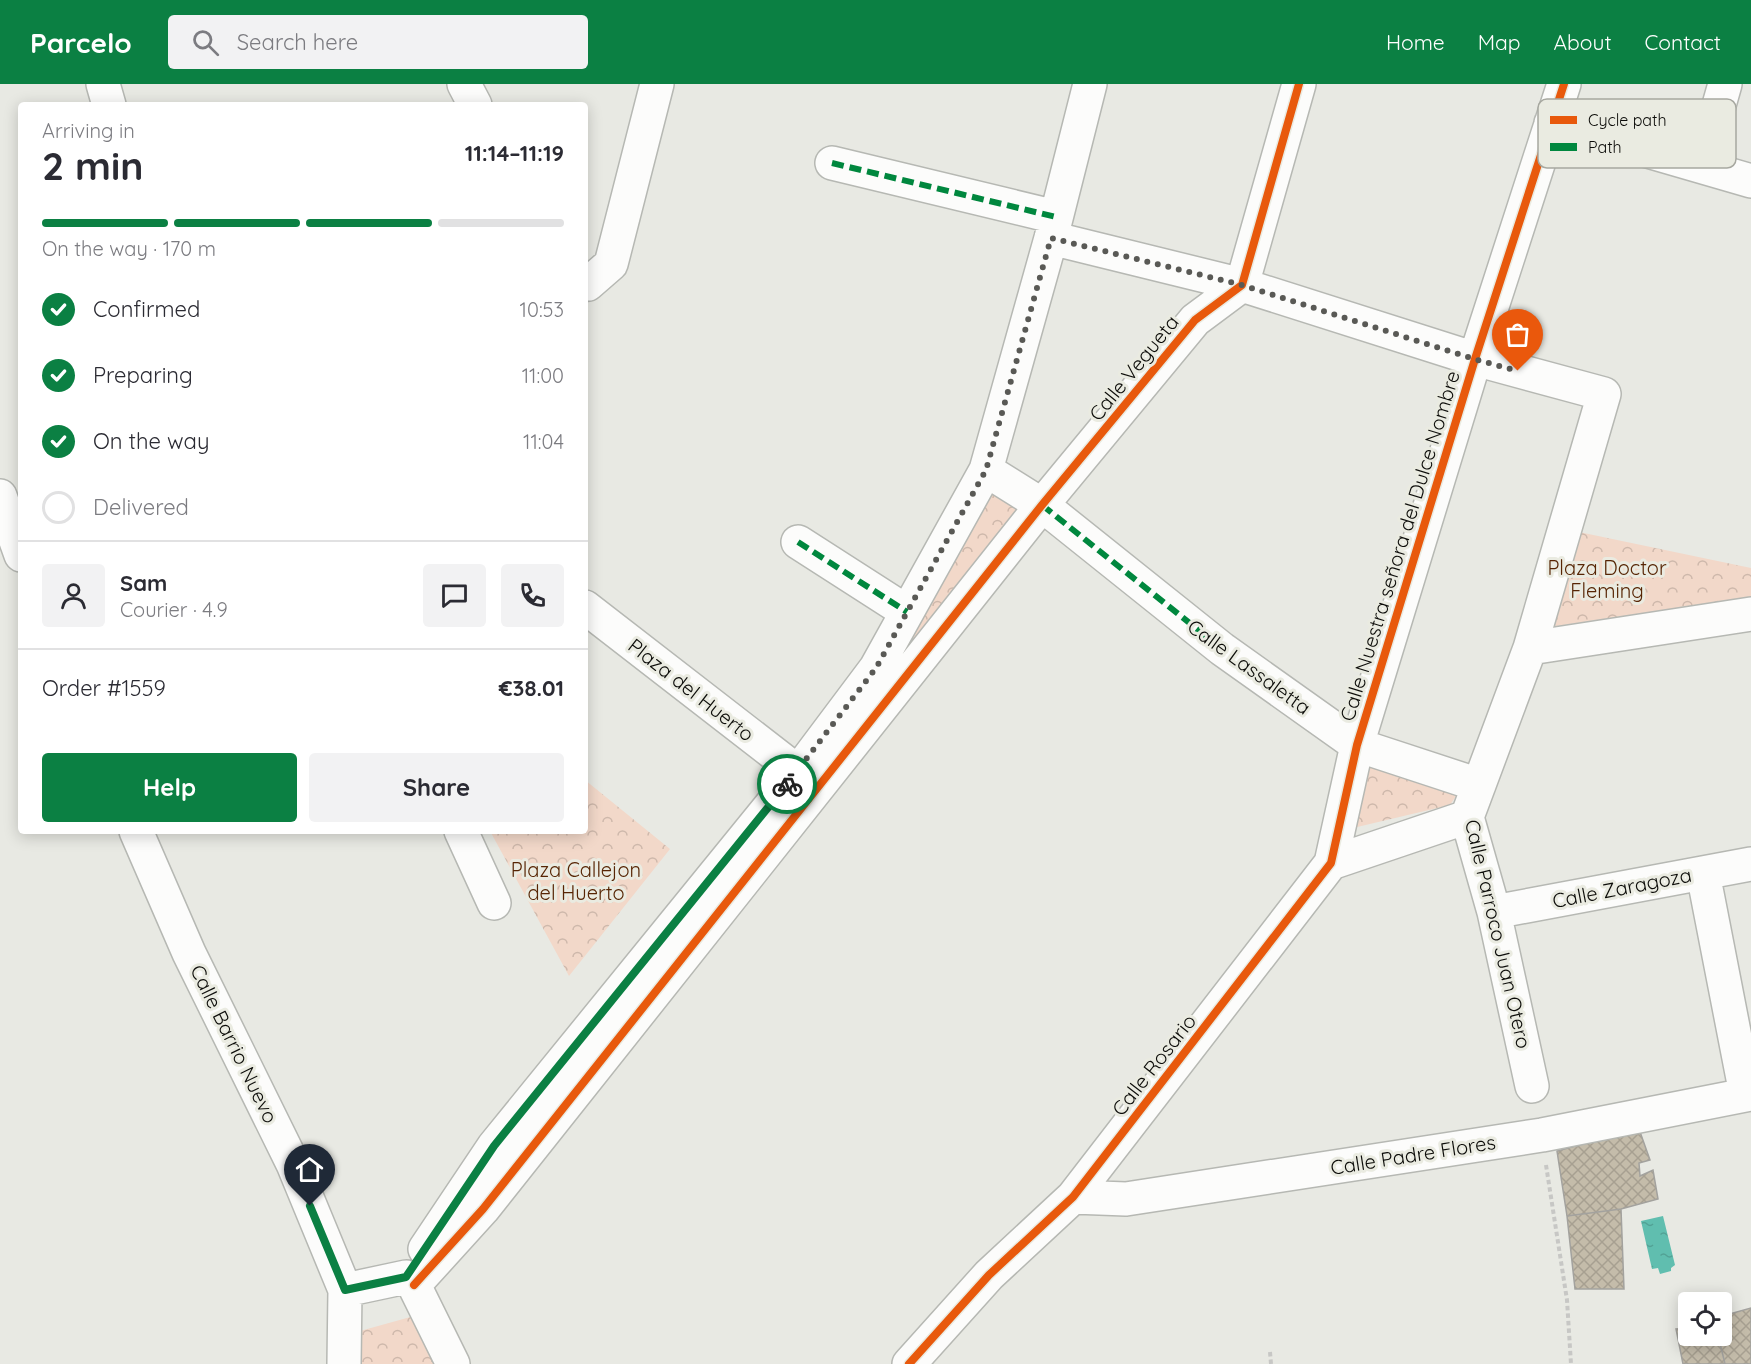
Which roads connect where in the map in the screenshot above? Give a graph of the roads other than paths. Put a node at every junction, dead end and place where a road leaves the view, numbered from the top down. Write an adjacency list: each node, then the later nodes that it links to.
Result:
1 (103, 84): 10 (street)
2 (464, 84): 11 (street)
3 (657, 84): 17 (street)
4 (1090, 84): 16 (street)
5 (1299, 84): 18 (street)
6 (1564, 84): 8 (street, Calle Nuestra señora del Dulce Nombre)
7 (1725, 84): 9 (street)
8 (1559, 99)
9 (1721, 99)
10 (108, 102)
11 (473, 102)
12 (832, 163): 16 (street)
13 (1538, 163): 19 (street, Calle Nuestra señora del Dulce Nombre)
14 (1711, 168): 15 (street)
15 (1751, 181)
16 (1054, 228): 18 (street); 20 (street)
17 (588, 282)
18 (1242, 285): 19 (street); 22 (street, Calle Vegueta)
19 (1474, 359): 28 (street, Calle Parroco Juan Otero); 29 (street, Calle Nuestra señora del Dulce Nombre)
20 (986, 470): 22 (street, Calle Lassaletta); 26 (street)
21 (0, 496): 24 (street)
22 (1042, 506): 29 (street, Calle Lassaletta); 43 (street, Calle Vegueta)
23 (798, 542): 26 (street)
24 (18, 547)
25 (588, 610): 30 (street, Plaza del Huerto)
26 (907, 612): 30 (street)
27 (1751, 614): 28 (street)
28 (1530, 648): 31 (street, Calle Parroco Juan Otero)
29 (1357, 745): 31 (street, Calle Lassaletta); 35 (street, Calle Rosario)
30 (798, 772): 43 (street)
31 (1479, 785): 32 (street, Calle Parroco Juan Otero)
32 (1467, 817): 35 (street); 39 (street, Calle Parroco Juan Otero)
33 (137, 834): 44 (street, Calle Barrio Nuevo)
34 (462, 834): 38 (street)
35 (1331, 863): 42 (street, Calle Rosario)
36 (1751, 864): 37 (street, Calle Zaragoza)
37 (1703, 873): 39 (street, Calle Zaragoza); 41 (street)
38 (494, 903)
39 (1494, 912): 40 (street, Calle Parroco Juan Otero)
40 (1532, 1086)
41 (1749, 1094): 42 (street, Calle Padre Flores)
42 (1073, 1197): 47 (street, Calle Rosario)
43 (410, 1281): 44 (street); 46 (street)
44 (345, 1290): 45 (street)
45 (344, 1364)
46 (453, 1364)
47 (909, 1364)

